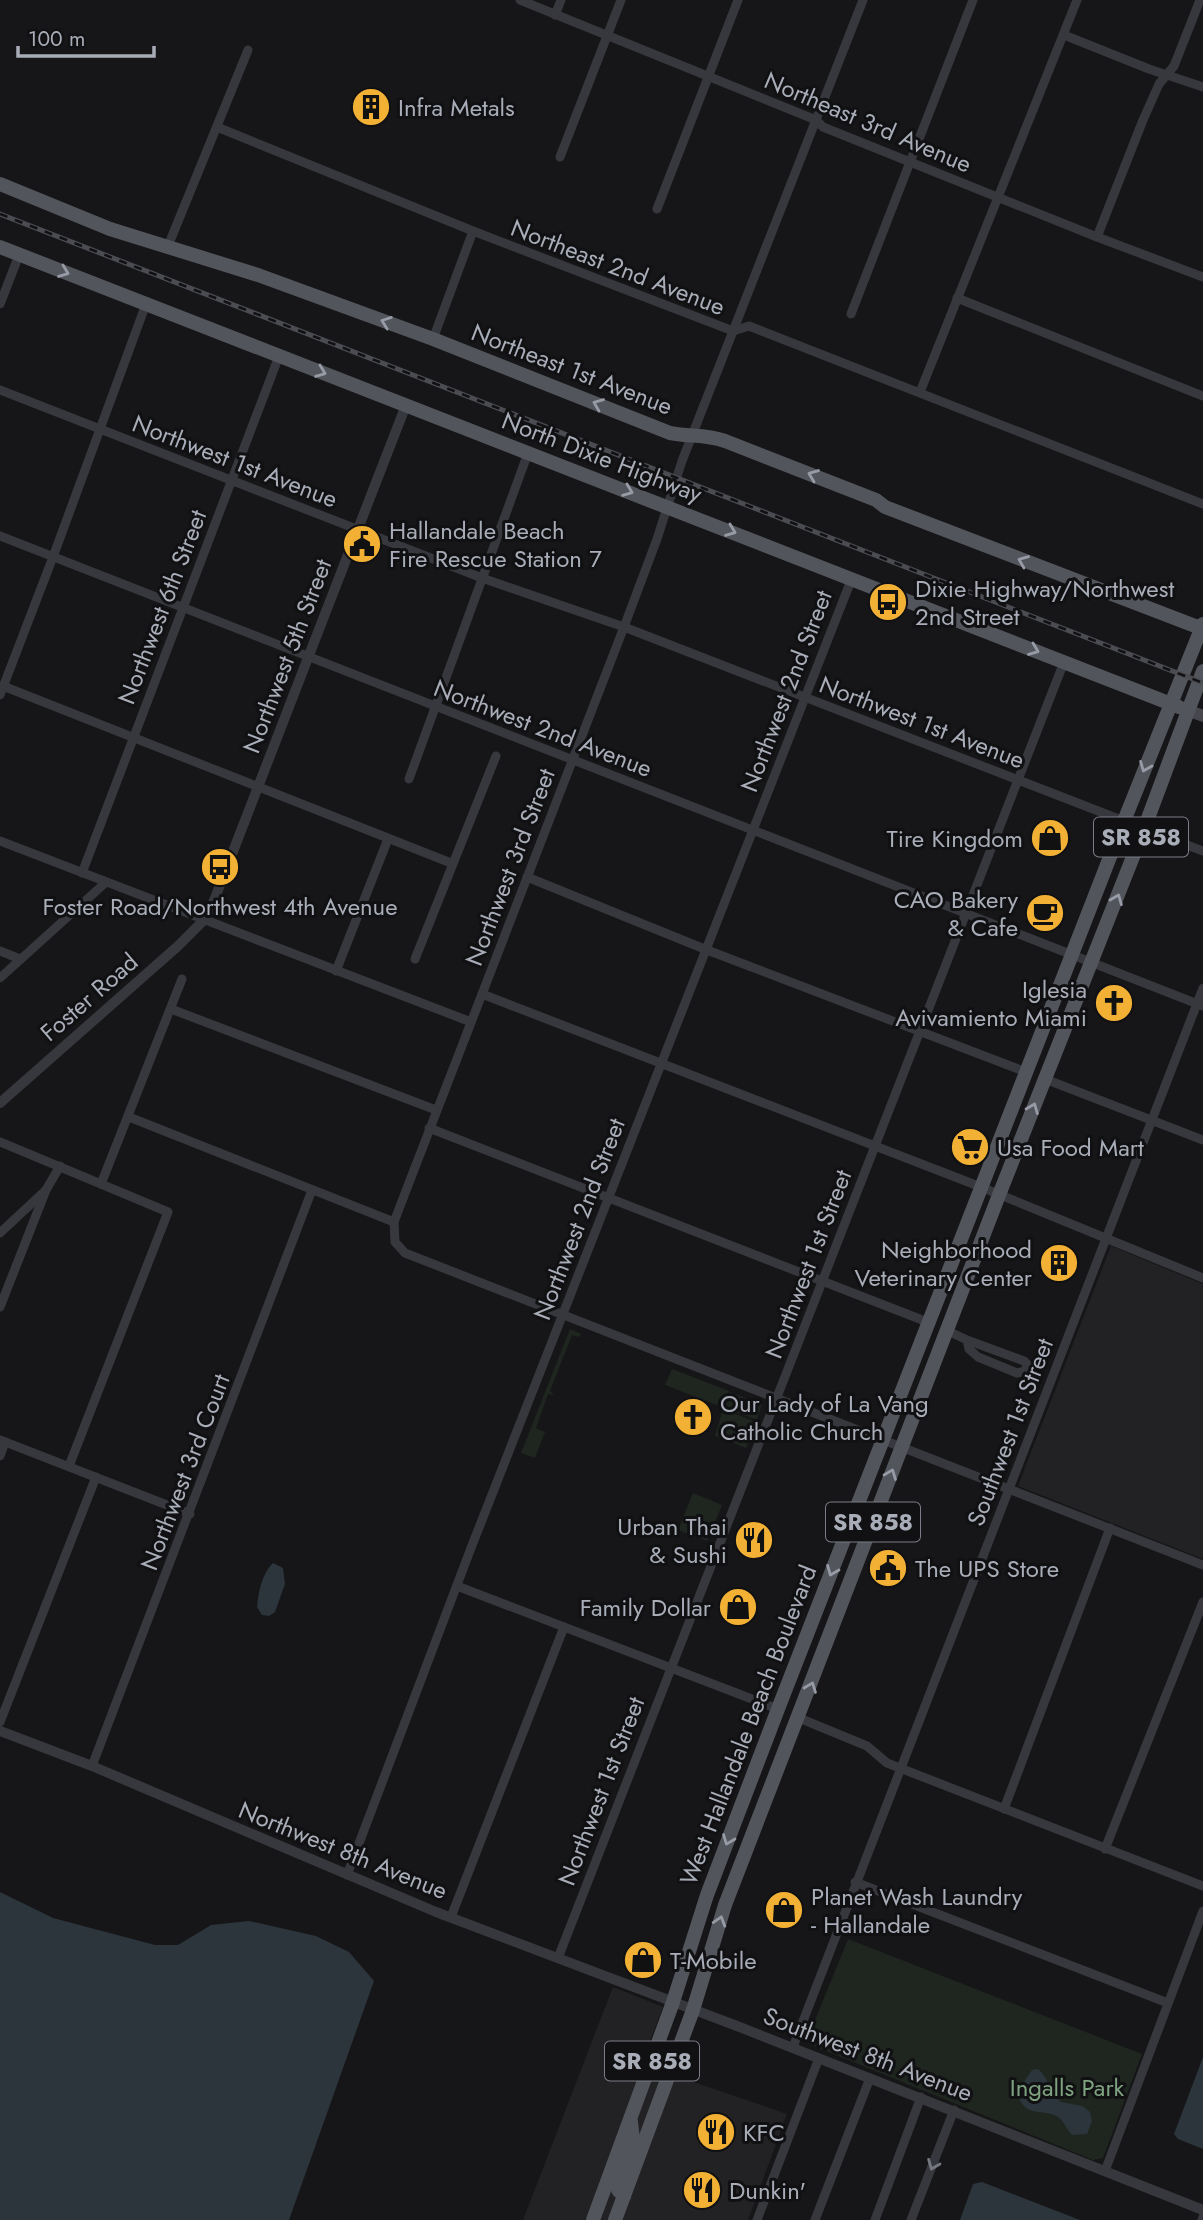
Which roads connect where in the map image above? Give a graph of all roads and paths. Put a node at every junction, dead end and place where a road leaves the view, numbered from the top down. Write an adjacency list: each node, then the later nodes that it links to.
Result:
1 (520, 0): 9 (street, Northeast 3rd Avenue)
2 (561, 0): 9 (street)
3 (621, 0): 10 (street)
4 (738, 0): 14 (street)
5 (863, 0): 16 (street, Northwest 3rd Street)
6 (973, 0): 19 (street)
7 (1077, 0): 11 (street)
8 (1200, 0): 13 (street)
9 (555, 15): 10 (street, Northeast 3rd Avenue)
10 (607, 34): 14 (street, Northeast 3rd Avenue); 18 (street)
11 (1064, 35): 13 (street); 21 (street)
12 (248, 50): 17 (street)
13 (1166, 74): 15 (street); 24 (street)
14 (707, 75): 16 (street, Northeast 3rd Avenue); 22 (street)
15 (1203, 87)
16 (816, 120): 19 (street, Northeast 3rd Avenue); 33 (street, Northwest 3rd Street)
17 (217, 127): 23 (street, Northeast 2nd Avenue); 25 (street)
18 (560, 157)
19 (910, 163): 21 (street, Northeast 3rd Avenue); 32 (street)
20 (0, 184): 25 (main road, Northeast 1st Avenue)
21 (998, 197): 24 (street, Northeast 3rd Avenue); 29 (street)
22 (657, 209)
23 (473, 231): 33 (street, Northeast 2nd Avenue); 34 (street)
24 (1097, 237): 28 (street, Northeast 3rd Avenue)
25 (168, 246): 34 (main road, Northeast 1st Avenue, one-way to 25)
26 (0, 247): 27 (main road, North Dixie Highway)
27 (19, 254): 30 (street); 31 (main road, North Dixie Highway, one-way to 31)
28 (1203, 277)
29 (957, 299): 37 (street); 38 (street)
30 (0, 304)
31 (146, 304): 35 (main road, North Dixie Highway); 40 (street)
32 (851, 314)
33 (733, 331): 37 (street, Northeast 2nd Avenue); 41 (street, Northwest 3rd Street)
34 (433, 339): 41 (main road, Northeast 1st Avenue, one-way to 34)
35 (279, 356): 39 (main road, North Dixie Highway, one-way to 39); 43 (street, Northwest 6th Street)
36 (0, 390): 40 (street, Northwest 1st Avenue)
37 (920, 392): 44 (street, Northeast 2nd Avenue)
38 (1203, 396)
39 (406, 405): 42 (main road, North Dixie Highway); 46 (street, Northwest 5th Street)
40 (99, 430): 43 (street, Northwest 1st Avenue); 48 (street)
41 (693, 435): 45 (street, Northwest 3rd Street); 53 (main road, Northeast 1st Avenue, one-way to 41)
42 (528, 453): 45 (main road, North Dixie Highway, one-way to 45); 49 (street)
43 (231, 481): 46 (street, Northwest 1st Avenue); 51 (street, Northwest 6th Street)
44 (1203, 504)
45 (667, 507): 50 (main road, North Dixie Highway, one-way to 50); 52 (street, Northwest 3rd Street)
46 (358, 529): 49 (street, Northwest 1st Avenue); 54 (street, Northwest 5th Street)
47 (0, 536): 48 (street, Northwest 2nd Avenue)
48 (54, 557): 51 (street, Northwest 2nd Avenue); 57 (street)
49 (482, 578): 52 (street, Northwest 1st Avenue); 60 (street)
50 (852, 578): 55 (main road, North Dixie Highway, one-way to 55); 58 (street, Northwest 2nd Street)
51 (183, 607): 54 (street, Northwest 2nd Avenue); 63 (street, Northwest 6th Street)
52 (624, 627): 58 (street, Northwest 1st Avenue); 65 (street, Northwest 3rd Street)
53 (1202, 628): 59 (main road, SR 858)
54 (309, 657): 60 (street, Northwest 2nd Avenue); 68 (street, Northwest 5th Street)
55 (1064, 662): 59 (main road, North Dixie Highway); 67 (street, Northwest 1st Street)
56 (1203, 671): 61 (main road, SR 858)
57 (2, 690): 63 (street)
58 (804, 696): 67 (street, Northwest 1st Avenue); 71 (street, Northwest 2nd Street)
59 (1171, 703): 61 (main road, North Dixie Highway); 69 (main road, West Hallandale Beach Boulevard / SR 858, one-way to 69)
60 (436, 707): 65 (street, Northwest 2nd Avenue); 66 (street)
61 (1187, 710): 62 (main road); 70 (main road, West Hallandale Beach Boulevard / SR 858)
62 (1203, 716)
63 (132, 737): 68 (street); 76 (street, Northwest 6th Street)
64 (496, 756): 75 (street)
65 (572, 760): 71 (street, Northwest 2nd Avenue); 77 (street, Northwest 3rd Street)
66 (409, 779)
67 (1017, 779): 69 (street, Northwest 1st Avenue); 79 (street, Northwest 1st Street)
68 (259, 785): 72 (street); 80 (street, Northwest 5th Street)
69 (1124, 821): 83 (main road, West Hallandale Beach Boulevard / SR 858)
70 (1144, 829): 74 (street); 86 (main road, West Hallandale Beach Boulevard / SR 858, one-way to 70)
71 (752, 831): 79 (street, Northwest 2nd Avenue); 81 (street, Northwest 2nd Street)
72 (388, 839): 75 (street); 87 (street)
73 (0, 841): 76 (street)
74 (1203, 851)
75 (452, 863): 84 (street)
76 (82, 873): 78 (street)
77 (527, 877): 81 (street); 91 (street, Northwest 3rd Street)
78 (106, 883): 80 (street); 85 (street)
79 (965, 913): 83 (street, Northwest 2nd Avenue); 95 (street, Northwest 1st Street)
80 (204, 920): 87 (street); 99 (street, Foster Road)
81 (706, 950): 95 (street); 96 (street, Northwest 2nd Street)
82 (0, 951): 85 (street)
83 (1073, 955): 86 (street, Northwest 2nd Avenue); 97 (main road, West Hallandale Beach Boulevard / SR 858)
84 (415, 958)
85 (20, 960): 88 (street)
86 (1091, 963): 92 (street, Northwest 2nd Avenue); 98 (main road, West Hallandale Beach Boulevard / SR 858)
87 (336, 971): 94 (street)
88 (0, 978)
89 (182, 979): 93 (street)
90 (1203, 988): 92 (street, Southwest 1st Street)
91 (482, 994): 94 (street, Northwest 3rd Street); 96 (street)
92 (1200, 1005): 102 (street, Southwest 1st Street)
93 (171, 1009): 100 (street); 101 (street)
94 (471, 1022): 100 (street, Northwest 3rd Street)
95 (919, 1031): 97 (street); 106 (street, Northwest 1st Street)
96 (661, 1063): 106 (street); 113 (street, Northwest 2nd Street)
97 (1026, 1072): 109 (main road, West Hallandale Beach Boulevard / SR 858)
98 (1045, 1079): 102 (street); 112 (main road, West Hallandale Beach Boulevard / SR 858, one-way to 98)
99 (0, 1103)
100 (436, 1110): 103 (street, Northwest 3rd Street)
101 (129, 1117): 108 (street); 111 (street)
102 (1152, 1121): 104 (street); 116 (street, Southwest 1st Street)
103 (429, 1128): 113 (street); 114 (street, Northwest 3rd Street)
104 (1203, 1140)
105 (0, 1142): 107 (street)
106 (874, 1146): 109 (street); 118 (street, Northwest 1st Street)
107 (60, 1166): 108 (street); 110 (street)
108 (101, 1184): 129 (street)
109 (981, 1187): 112 (street); 121 (main road, West Hallandale Beach Boulevard / SR 858)
110 (46, 1189): 115 (street); 119 (street)
111 (312, 1190): 114 (street); 132 (street, Northwest 3rd Court)
112 (999, 1195): 116 (street); 122 (main road, West Hallandale Beach Boulevard / SR 858)
113 (608, 1199): 118 (street); 120 (street, Northwest 2nd Street)
114 (394, 1222): 120 (street, Northwest 3rd Street)
115 (0, 1233)
116 (1107, 1237): 117 (street); 131 (street, Southwest 1st Street)
117 (1203, 1278)
118 (822, 1282): 121 (street); 124 (street, Northwest 1st Street)
119 (0, 1307)
120 (563, 1315): 124 (street); 135 (street, Northwest 2nd Street)
121 (930, 1324): 125 (main road, West Hallandale Beach Boulevard / SR 858)
122 (948, 1331): 123 (street); 127 (main road, West Hallandale Beach Boulevard / SR 858)
123 (967, 1340): 123 (street)
124 (776, 1398): 125 (street); 138 (street, Northwest 1st Street)
125 (884, 1440): 127 (street); 139 (main road, West Hallandale Beach Boulevard / SR 858, one-way to 139)
126 (3, 1441): 128 (street); 129 (street)
127 (901, 1446): 131 (street); 141 (main road, West Hallandale Beach Boulevard / SR 858, one-way to 127)
128 (0, 1456)
129 (69, 1466): 130 (street)
130 (96, 1477): 132 (street); 142 (street)
131 (1008, 1489): 133 (street); 146 (street, Southwest 1st Street)
132 (190, 1514): 145 (street, Northwest 3rd Court)
133 (1110, 1528): 134 (street); 147 (street)
134 (1203, 1565)
135 (457, 1586): 137 (street); 149 (street, Northwest 2nd Street)
136 (1203, 1602): 148 (street)
137 (564, 1627): 138 (street); 153 (street)
138 (670, 1668): 140 (street); 154 (street, Northwest 1st Street)
139 (792, 1672): 140 (main road, West Hallandale Beach Boulevard / SR 858); 141 (main road)
140 (778, 1709): 144 (main road); 155 (main road, West Hallandale Beach Boulevard / SR 858, one-way to 155)
141 (799, 1718): 144 (main road, West Hallandale Beach Boulevard / SR 858); 146 (street)
142 (0, 1722)
143 (0, 1731): 145 (street, Northwest 8th Avenue)
144 (786, 1751): 157 (main road, West Hallandale Beach Boulevard / SR 858, one-way to 144)
145 (92, 1766): 149 (street, Northwest 8th Avenue)
146 (900, 1768): 147 (street); 150 (street, Southwest 1st Street)
147 (1004, 1809): 148 (street)
148 (1105, 1849): 151 (street)
149 (347, 1875): 153 (street, Northwest 8th Avenue)
150 (855, 1882): 156 (street); 158 (street, Southwest 1st Street)
151 (1203, 1886)
152 (1203, 1911): 156 (street)
153 (451, 1917): 154 (street, Northwest 8th Avenue)
154 (558, 1958): 155 (street, Northwest 8th Avenue)
155 (673, 2002): 157 (street, Southwest 8th Avenue); 163 (main road, West Hallandale Beach Boulevard / SR 858)
156 (1168, 2003): 164 (street)
157 (693, 2010): 158 (street, Southwest 8th Avenue); 166 (main road, West Hallandale Beach Boulevard / SR 858)
158 (793, 2047): 159 (street, Southwest 8th Avenue)
159 (819, 2058): 160 (street, Southwest 8th Avenue); 171 (street)
160 (870, 2078): 161 (street, Southwest 8th Avenue); 172 (street)
161 (921, 2097): 162 (street, Southwest 8th Avenue); 173 (street)
162 (954, 2110): 164 (street, Southwest 8th Avenue); 174 (street, one-way to 174)
163 (630, 2120): 165 (main road, West Hallandale Beach Boulevard / SR 858); 166 (main road)
164 (1105, 2171): 167 (street, Southwest 8th Avenue)
165 (604, 2191): 168 (main road, West Hallandale Beach Boulevard / SR 858); 169 (main road)
166 (624, 2196): 170 (main road, West Hallandale Beach Boulevard / SR 858)
167 (1203, 2210)
168 (593, 2220)
169 (606, 2220)
170 (615, 2220)
171 (757, 2220)
172 (815, 2220)
173 (875, 2220)
174 (911, 2220)

